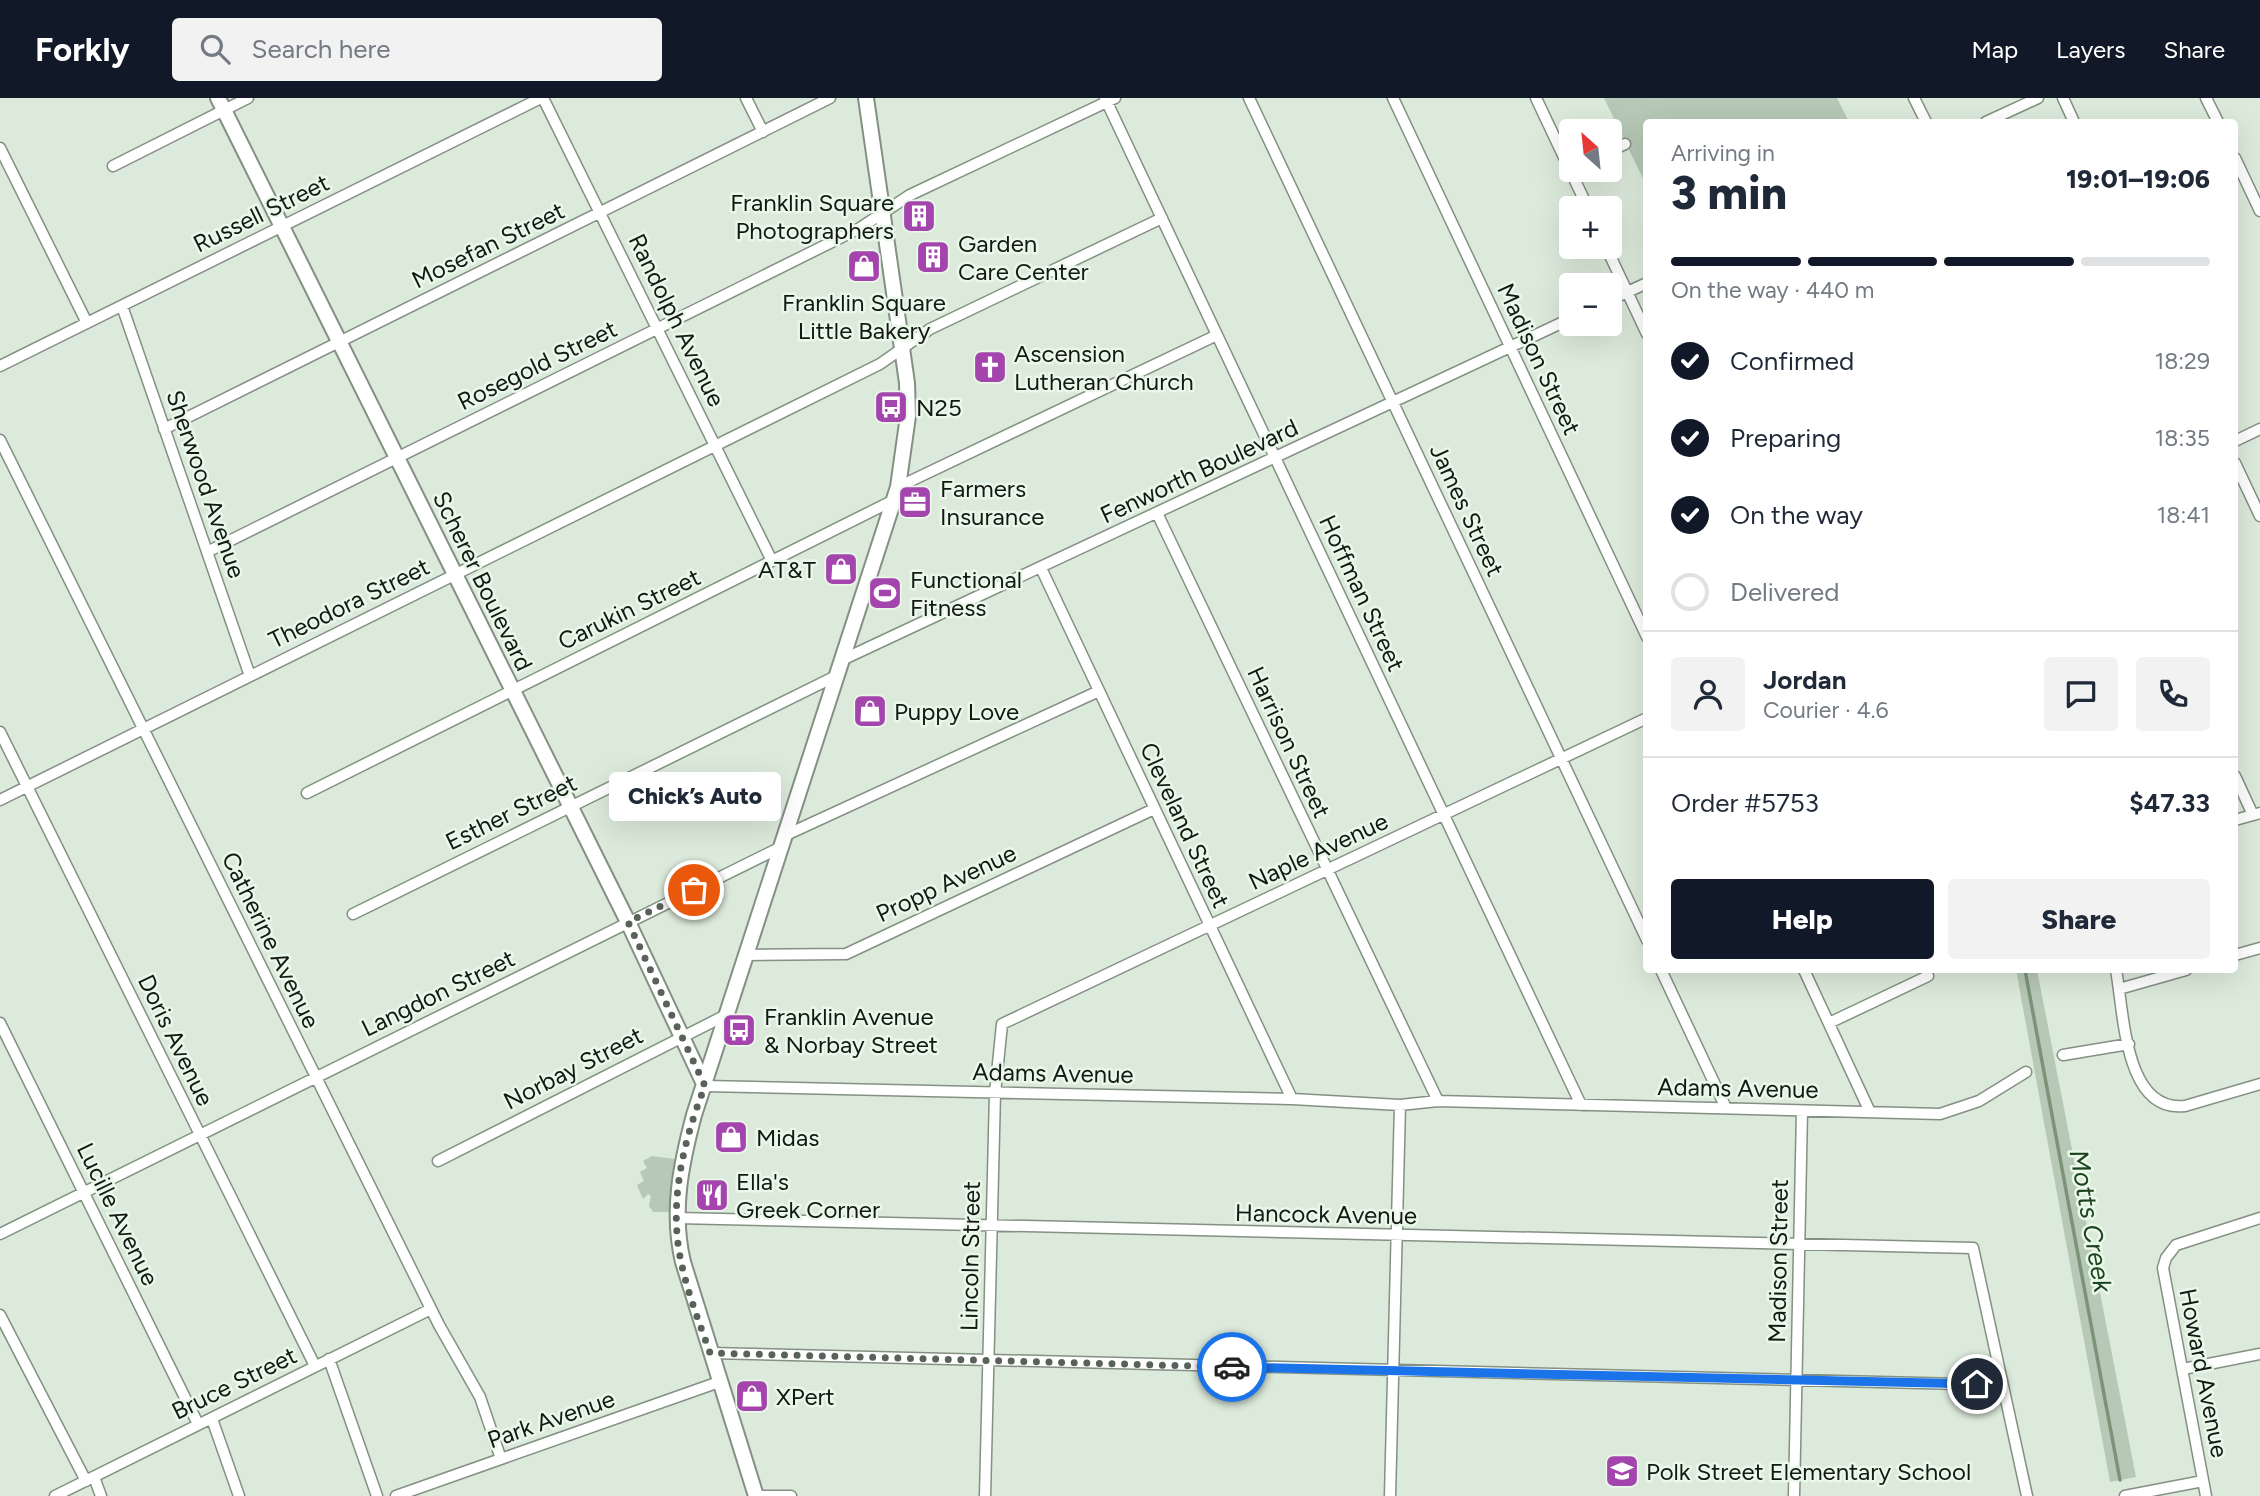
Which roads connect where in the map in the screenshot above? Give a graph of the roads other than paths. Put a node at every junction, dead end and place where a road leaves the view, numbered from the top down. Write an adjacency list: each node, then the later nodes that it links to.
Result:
1 (248, 98): 14 (street)
2 (542, 98): 28 (street, Randolph Avenue); 30 (street, Russell Street)
3 (746, 98): 19 (street)
4 (830, 98): 19 (street, Mosefan Street)
5 (866, 98): 27 (main road)
6 (1249, 98): 45 (street, James Street)
7 (1392, 98): 43 (street, Madison Street)
8 (1536, 98): 20 (street)
9 (1914, 98): 15 (street)
10 (2038, 98): 16 (street)
11 (2063, 98): 17 (street)
12 (2206, 98): 18 (street)
13 (1109, 99): 27 (street, Rosegold Street); 29 (street, Hoffman Street)
14 (221, 104): 25 (street); 30 (main road, Scherer Boulevard)
15 (1924, 119)
16 (1992, 119)
17 (2073, 119)
18 (2216, 119)
19 (763, 132): 28 (street, Mosefan Street)
20 (1559, 144)
21 (1625, 144): 22 (street)
22 (1622, 145)
23 (0, 148): 36 (street)
24 (2238, 164): 26 (street)
25 (113, 166)
26 (2260, 211)
27 (884, 212): 39 (street, Rosegold Street); 42 (main road)
28 (600, 213): 39 (street, Randolph Avenue); 41 (street, Mosefan Street)
29 (1162, 218): 40 (street, Hoffman Street); 42 (street, Theodora Street)
30 (282, 226): 35 (street, Russell Street); 41 (main road, Scherer Boulevard)
31 (1612, 259): 33 (street)
32 (1643, 285): 33 (street)
33 (1627, 292): 34 (street); 38 (street)
34 (1622, 294)
35 (122, 306): 36 (street, Russell Street); 46 (street, Sherwood Avenue)
36 (87, 323): 44 (street, Russell Street)
37 (1559, 324): 43 (street, Fenworth Boulevard)
38 (1643, 326)
39 (657, 329): 50 (street, Randolph Avenue); 51 (street, Rosegold Street)
40 (1217, 335): 52 (street, Hoffman Street); 54 (street, Carukin Street)
41 (339, 342): 46 (street, Mosefan Street); 51 (main road, Scherer Boulevard)
42 (903, 347): 50 (street, Theodora Street); 54 (main road)
43 (1510, 347): 45 (street, Fenworth Boulevard); 61 (street, Madison Street)
44 (0, 366)
45 (1393, 402): 52 (street, Fenworth Boulevard); 70 (street, James Street)
46 (164, 429): 57 (street, Sherwood Avenue)
47 (2260, 429): 49 (street)
48 (0, 440): 68 (street, Catherine Avenue)
49 (2238, 440)
50 (715, 445): 58 (street, Randolph Avenue); 60 (street, Theodora Street)
51 (397, 458): 57 (street, Rosegold Street); 60 (main road, Scherer Boulevard)
52 (1275, 458): 55 (street, Fenworth Boulevard); 77 (street, Hoffman Street)
53 (2238, 469): 56 (street)
54 (896, 494): 58 (street, Carukin Street); 62 (main road)
55 (1157, 513): 59 (street, Fenworth Boulevard); 81 (street, Harrison Street)
56 (2260, 516)
57 (207, 552): 64 (street, Sherwood Avenue)
58 (772, 561): 65 (street, Carukin Street)
59 (1041, 568): 62 (street, Fenworth Boulevard); 66 (street, Cleveland Street)
60 (454, 574): 64 (street, Theodora Street); 65 (main road, Scherer Boulevard)
61 (1643, 629)
62 (844, 659): 63 (main road)
63 (838, 675): 75 (street, Esther Street); 80 (main road)
64 (250, 676): 68 (street, Theodora Street)
65 (512, 690): 73 (street, Carukin Street); 75 (main road, Scherer Boulevard)
66 (1099, 691): 76 (street, Cleveland Street); 80 (street, Langdon Street)
67 (1643, 720): 70 (street, Naple Avenue)
68 (144, 729): 72 (street, Theodora Street); 103 (street, Catherine Avenue)
69 (0, 732): 72 (street, Doris Avenue)
70 (1561, 759): 77 (street, Naple Avenue); 85 (street, James Street)
71 (2238, 781): 78 (street)
72 (27, 787): 74 (street, Theodora Street); 114 (street, Doris Avenue)
73 (307, 793)
74 (0, 800)
75 (570, 806): 82 (street, Esther Street); 83 (main road, Scherer Boulevard)
76 (1154, 809): 84 (street, Cleveland Street); 88 (street, Propp Avenue)
77 (1443, 814): 81 (street, Naple Avenue); 110 (street, Hoffman Street)
78 (2257, 814): 79 (street)
79 (2238, 820)
80 (784, 841): 83 (street, Langdon Street); 88 (main road)
81 (1327, 870): 84 (street, Naple Avenue); 108 (street, Harrison Street)
82 (353, 914)
83 (628, 922): 99 (main road, Scherer Boulevard); 103 (street, Langdon Street)
84 (1210, 925): 96 (street, Naple Avenue); 107 (street, Cleveland Street)
85 (1643, 932)
86 (2260, 948): 87 (street)
87 (2238, 954)
88 (747, 955): 95 (main road)
89 (1662, 973): 111 (street)
90 (1805, 973): 98 (street)
91 (2116, 973): 94 (street)
92 (2175, 973): 94 (street)
93 (1928, 976): 98 (street)
94 (2119, 989): 100 (street)
95 (728, 1013): 99 (street, Norbay Street); 105 (main road)
96 (1008, 1021): 106 (street, Lincoln Street)
97 (0, 1023): 116 (street, Lucille Avenue)
98 (1829, 1023): 113 (street)
99 (683, 1036): 105 (main road, Scherer Boulevard); 115 (street, Norbay Street)
100 (2129, 1044): 101 (street); 104 (street)
101 (2063, 1055)
102 (2026, 1072): 113 (street, Adams Avenue)
103 (316, 1077): 114 (street, Langdon Street); 123 (street, Catherine Avenue)
104 (2260, 1084)
105 (705, 1086): 106 (street, Adams Avenue); 118 (main road)
106 (995, 1093): 107 (street, Adams Avenue); 119 (street, Lincoln Street)
107 (1292, 1099): 109 (street, Adams Avenue)
108 (1438, 1101): 109 (street, Adams Avenue); 110 (street, Adams Avenue)
109 (1400, 1105): 121 (street)
110 (1581, 1105): 111 (street, Adams Avenue)
111 (1726, 1108): 112 (street, Adams Avenue)
112 (1802, 1111): 113 (street, Adams Avenue); 122 (street, Madison Street)
113 (1870, 1112)
114 (200, 1135): 116 (street, Langdon Street); 129 (street, Doris Avenue)
115 (438, 1161)
116 (84, 1192): 120 (street, Langdon Street); 136 (street, Lucille Avenue)
117 (2260, 1218): 130 (street, Howard Avenue)
118 (677, 1219): 119 (street, Hancock Avenue); 125 (main road)
119 (991, 1227): 121 (street, Hancock Avenue); 128 (street, Lincoln Street)
120 (0, 1234)
121 (1395, 1236): 122 (street, Hancock Avenue); 131 (street)
122 (1800, 1245): 132 (street, Madison Street); 134 (street, Hancock Avenue)
123 (431, 1309): 127 (street, Bruce Street); 137 (street, Catherine Avenue)
124 (0, 1315): 138 (street)
125 (710, 1353): 128 (street); 133 (main road)
126 (2260, 1354): 130 (street)
127 (329, 1359): 129 (street, Bruce Street); 143 (street)
128 (988, 1362): 131 (street); 147 (street, Lincoln Street)
129 (315, 1366): 135 (street, Bruce Street)
130 (2183, 1369): 139 (street, Howard Avenue)
131 (1393, 1371): 132 (street); 148 (street)
132 (1797, 1380): 134 (street); 149 (street, Madison Street)
133 (719, 1382): 137 (street, Park Avenue); 145 (main road)
134 (2002, 1385): 150 (street)
135 (212, 1419): 136 (street, Bruce Street); 142 (street)
136 (198, 1424): 138 (street, Bruce Street)
137 (501, 1459): 144 (street, Park Avenue)
138 (90, 1479): 140 (street, Bruce Street); 141 (street)
139 (2203, 1481): 151 (street); 152 (street, Howard Avenue)
140 (55, 1496)
141 (101, 1496)
142 (239, 1496)
143 (377, 1496)
144 (396, 1496)
145 (756, 1496): 146 (street)
146 (791, 1496)
147 (985, 1496)
148 (1391, 1496)
149 (1794, 1496)
150 (2027, 1496)
151 (2125, 1496)
152 (2206, 1496)

